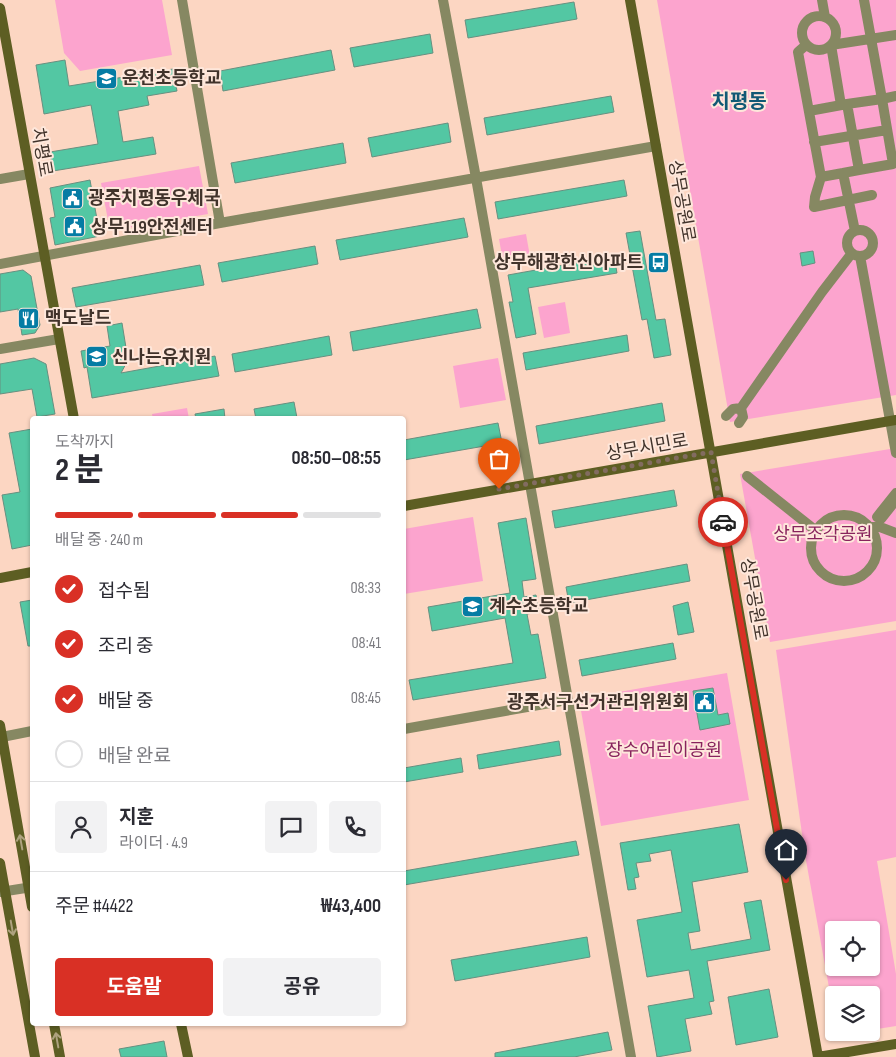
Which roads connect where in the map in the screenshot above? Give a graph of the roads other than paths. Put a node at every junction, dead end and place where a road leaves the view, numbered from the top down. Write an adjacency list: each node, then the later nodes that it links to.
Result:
1 (182, 0): 29 (street)
2 (442, 0): 25 (street)
3 (630, 0): 19 (street, 상무공원로)
4 (822, 0): 7 (street)
5 (864, 0): 9 (street)
6 (0, 8): 23 (street, 치평로)
7 (825, 17): 10 (street); 11 (street)
8 (896, 35): 9 (street)
9 (871, 40): 11 (street); 13 (street)
10 (806, 45): 11 (street); 15 (street)
11 (831, 45): 14 (street)
12 (896, 96): 13 (street)
13 (882, 99): 14 (street); 16 (street)
14 (844, 105): 15 (street); 17 (street)
15 (809, 111): 18 (street)
16 (887, 130): 17 (street); 20 (street)
17 (853, 136): 18 (street); 21 (street)
18 (814, 142): 24 (street)
19 (656, 146): 25 (street); 41 (street, 상무공원로)
20 (894, 164): 21 (street)
21 (859, 170): 22 (street)
22 (843, 173): 24 (street); 28 (street)
23 (29, 174): 26 (street); 32 (street, 치평로)
24 (821, 177): 28 (street)
25 (476, 178): 29 (street); 44 (street)
26 (0, 179)
27 (872, 195): 28 (street)
28 (849, 200): 30 (street)
29 (220, 223): 32 (street)
30 (855, 231): 31 (street); 31 (street)
31 (856, 254): 36 (street); 42 (street)
32 (45, 256): 33 (street); 34 (street, 치평로)
33 (0, 264)
34 (59, 339): 35 (street); 37 (street, 치평로)
35 (0, 349)
36 (741, 408): 38 (street); 40 (street)
37 (73, 416)
38 (726, 416)
39 (896, 420): 41 (street, 상무시민로)
40 (739, 423)
41 (711, 452): 44 (street, 상무시민로); 70 (street, 상무공원로)
42 (896, 453)
43 (747, 476): 50 (street)
44 (529, 483): 47 (street, 상무시민로); 54 (street)
45 (896, 493): 46 (street)
46 (896, 500)
47 (406, 506)
48 (896, 506): 49 (street)
49 (875, 527): 50 (street); 50 (street); 51 (street)
50 (815, 530)
51 (896, 533)
52 (30, 572): 53 (street)
53 (0, 578)
54 (567, 700): 56 (street); 69 (street)
55 (0, 725): 58 (street)
56 (406, 729)
57 (30, 731): 58 (street)
58 (2, 737): 60 (street, one-way to 58)
59 (0, 863): 62 (street)
60 (30, 882)
61 (30, 887): 62 (street)
62 (3, 892): 66 (street, one-way to 66)
63 (54, 1026): 67 (street, one-way to 63)
64 (182, 1026): 68 (street)
65 (896, 1044): 70 (street)
66 (35, 1057)
67 (60, 1057)
68 (188, 1057)
69 (631, 1057)
70 (818, 1057)

